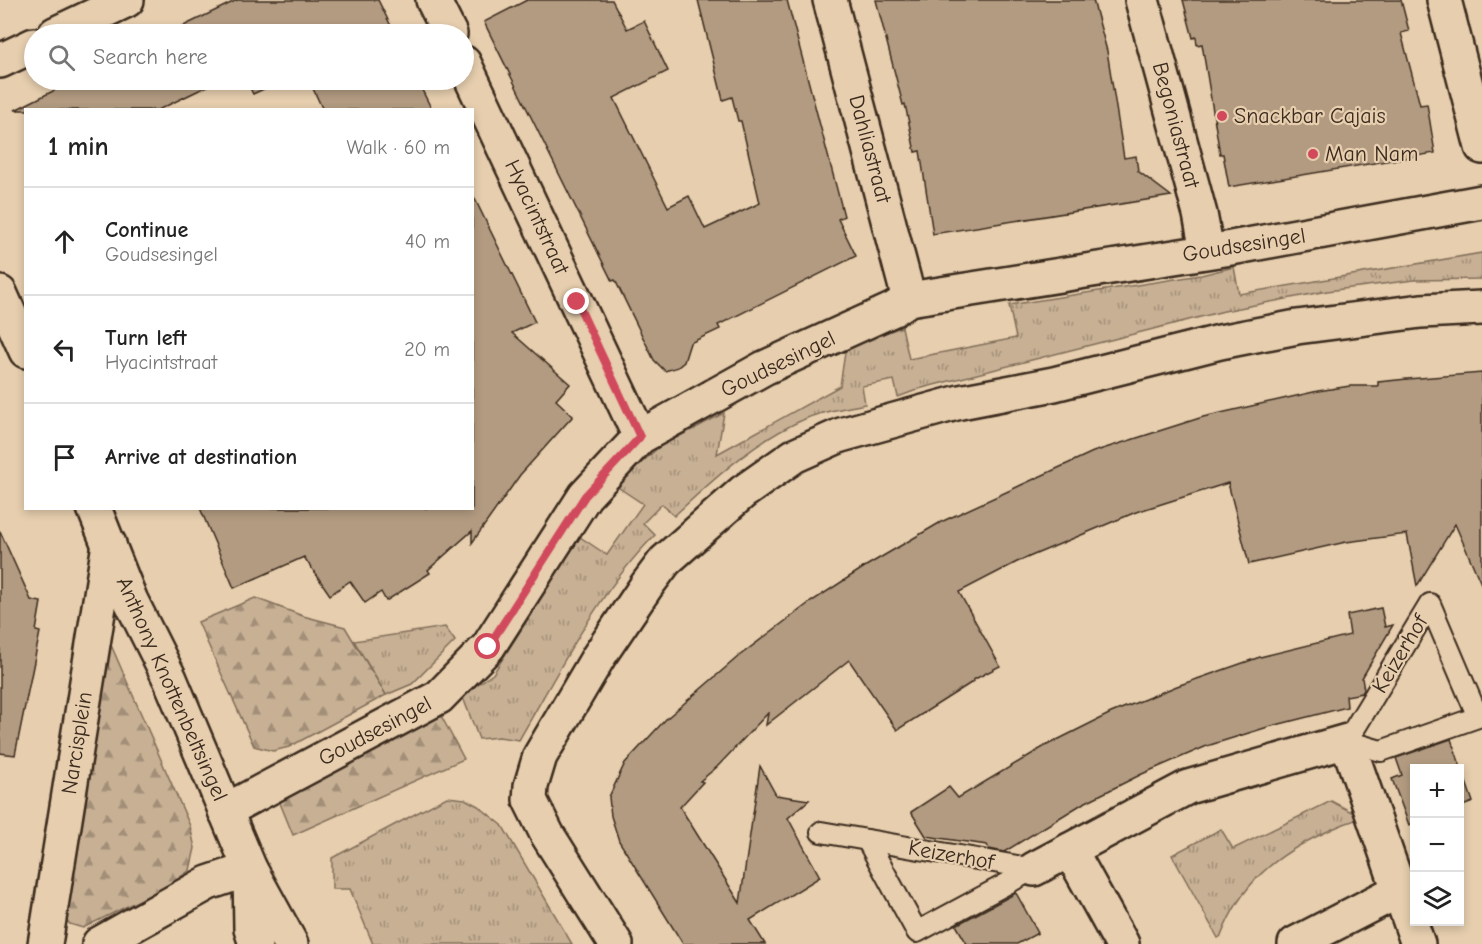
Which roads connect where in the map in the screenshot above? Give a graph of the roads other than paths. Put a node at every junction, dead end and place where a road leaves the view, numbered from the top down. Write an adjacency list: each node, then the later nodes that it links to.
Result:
1 (127, 0): 6 (street)
2 (433, 0): 7 (street)
3 (830, 0): 15 (street, Dahliastraat)
4 (1142, 0): 13 (street, Begoniastraat)
5 (1444, 0): 11 (street)
6 (76, 24)
7 (445, 24)
8 (24, 50): 9 (street)
9 (0, 61)
10 (474, 84): 18 (street, Hyacintstraat)
11 (1482, 147)
12 (1482, 202): 13 (street, Goudsesingel)
13 (1207, 251): 15 (street, Goudsesingel)
14 (0, 293): 17 (street)
15 (909, 299): 18 (street, Goudsesingel)
16 (1482, 308): 33 (street)
17 (24, 347)
18 (640, 437): 22 (street, Goudsesingel)
19 (95, 510): 20 (street, Anthony Knottenbeltsingel)
20 (109, 542): 22 (street, Anthony Knottenbeltsingel); 29 (street, Narcisplein)
21 (1347, 741): 21 (lane, Keizerhof); 25 (street, Keizerhof); 28 (street)
22 (225, 811): 26 (street, Anthony Knottenbeltsingel)
23 (821, 832): 24 (lane, Keizerhof)
24 (867, 840): 27 (lane, Keizerhof); 27 (lane, Keizerhof)
25 (1070, 850): 27 (street, Keizerhof); 34 (street)
26 (250, 869): 30 (street); 31 (street, Anthony Knottenbeltsingel); 32 (street, Anthony Knottenbeltsingel)
27 (1034, 869)
28 (1398, 891): 35 (street); 36 (street)
29 (45, 944)
30 (99, 944)
31 (256, 944)
32 (291, 944)
33 (616, 944)
34 (1122, 944)
35 (1295, 944)
36 (1418, 944)

